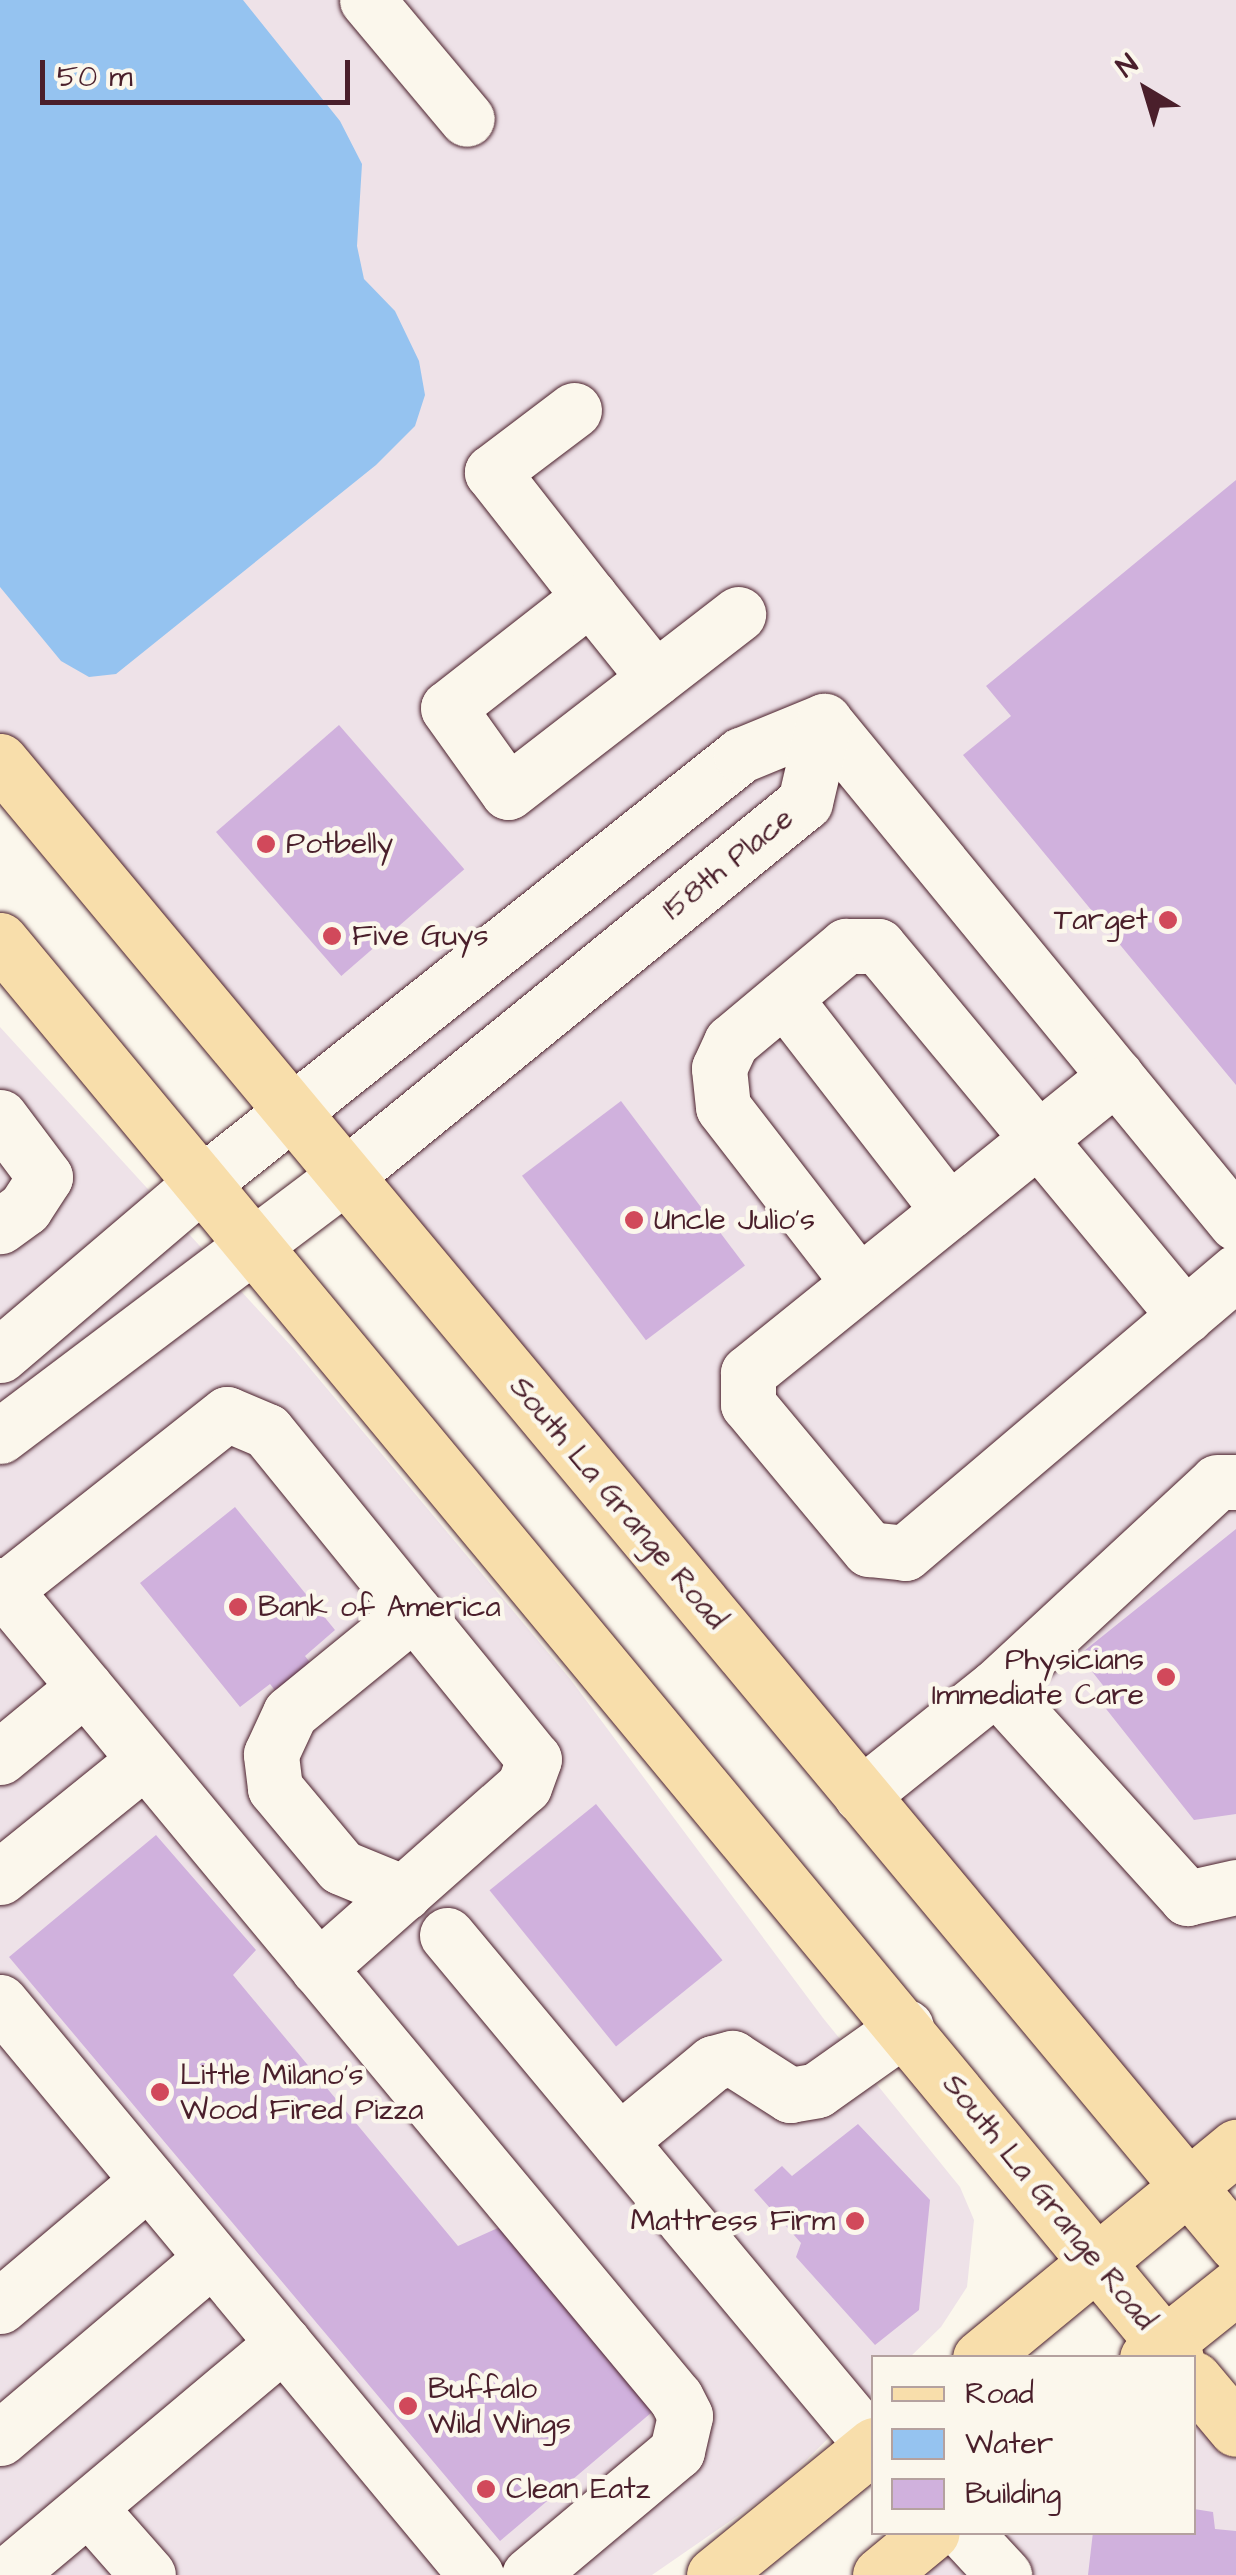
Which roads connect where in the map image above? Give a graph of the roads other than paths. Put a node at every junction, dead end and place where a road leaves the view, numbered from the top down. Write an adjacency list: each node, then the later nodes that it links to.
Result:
1 (367, 0): 2 (lane)
2 (466, 119)
3 (574, 410): 4 (lane)
4 (590, 597): 6 (lane); 6 (lane)
5 (738, 614): 6 (lane)
6 (655, 678)
7 (824, 721): 11 (lane); 12 (lane); 15 (lane, 158th Place)
8 (0, 762): 12 (main road, South La Grange Road)
9 (0, 940): 16 (main road, South La Grange Road)
10 (784, 998): 14 (lane); 17 (lane); 22 (lane)
11 (1116, 1076): 14 (lane); 18 (lane)
12 (295, 1112): 15 (main road, South La Grange Road); 16 (lane)
13 (0, 1117): 19 (lane)
14 (1038, 1139): 17 (lane); 23 (lane)
15 (346, 1175): 20 (lane, 158th Place); 33 (main road, South La Grange Road)
16 (201, 1184): 20 (main road, South La Grange Road); 24 (lane)
17 (949, 1211): 22 (lane)
18 (1236, 1223)
19 (0, 1226)
20 (255, 1246): 25 (lane, 158th Place); 40 (main road, South La Grange Road)
21 (1236, 1272): 23 (lane)
22 (860, 1283): 23 (lane)
23 (1185, 1316)
24 (0, 1356)
25 (0, 1436)
26 (1236, 1482): 30 (lane)
27 (2, 1587): 28 (lane); 29 (lane)
28 (414, 1612): 36 (lane); 36 (lane)
29 (84, 1687): 31 (lane); 32 (lane)
30 (996, 1687): 33 (lane); 35 (lane)
31 (0, 1756)
32 (144, 1760): 34 (lane); 38 (lane)
33 (861, 1795): 44 (main road, South La Grange Road)
34 (0, 1878)
35 (1236, 1887)
36 (404, 1894): 38 (lane)
37 (447, 1935): 41 (lane)
38 (318, 1968): 65 (lane)
39 (0, 2002): 43 (lane)
40 (906, 2027): 41 (lane); 47 (main road, South La Grange Road)
41 (618, 2141): 57 (lane)
42 (1236, 2147): 44 (main road)
43 (148, 2180): 46 (lane); 49 (lane)
44 (1186, 2188): 45 (main road, South La Grange Road); 47 (main road)
45 (1236, 2244)
46 (212, 2258): 50 (lane); 56 (lane)
47 (1096, 2262): 51 (main road); 52 (main road, South La Grange Road)
48 (1236, 2287): 53 (main road)
49 (0, 2306)
50 (283, 2343): 59 (lane); 64 (lane)
51 (984, 2355)
52 (1167, 2355)
53 (1174, 2355)
54 (1196, 2387): 55 (main road, South La Grange Road)
55 (1236, 2429)
56 (0, 2438)
57 (871, 2444)
58 (871, 2448): 66 (main road)
59 (88, 2508): 62 (lane); 63 (lane)
60 (928, 2535): 67 (main road)
61 (967, 2535): 68 (lane)
62 (17, 2560)
63 (148, 2575)
64 (476, 2575)
65 (529, 2575)
66 (714, 2575)
67 (880, 2575)
68 (1004, 2575)

